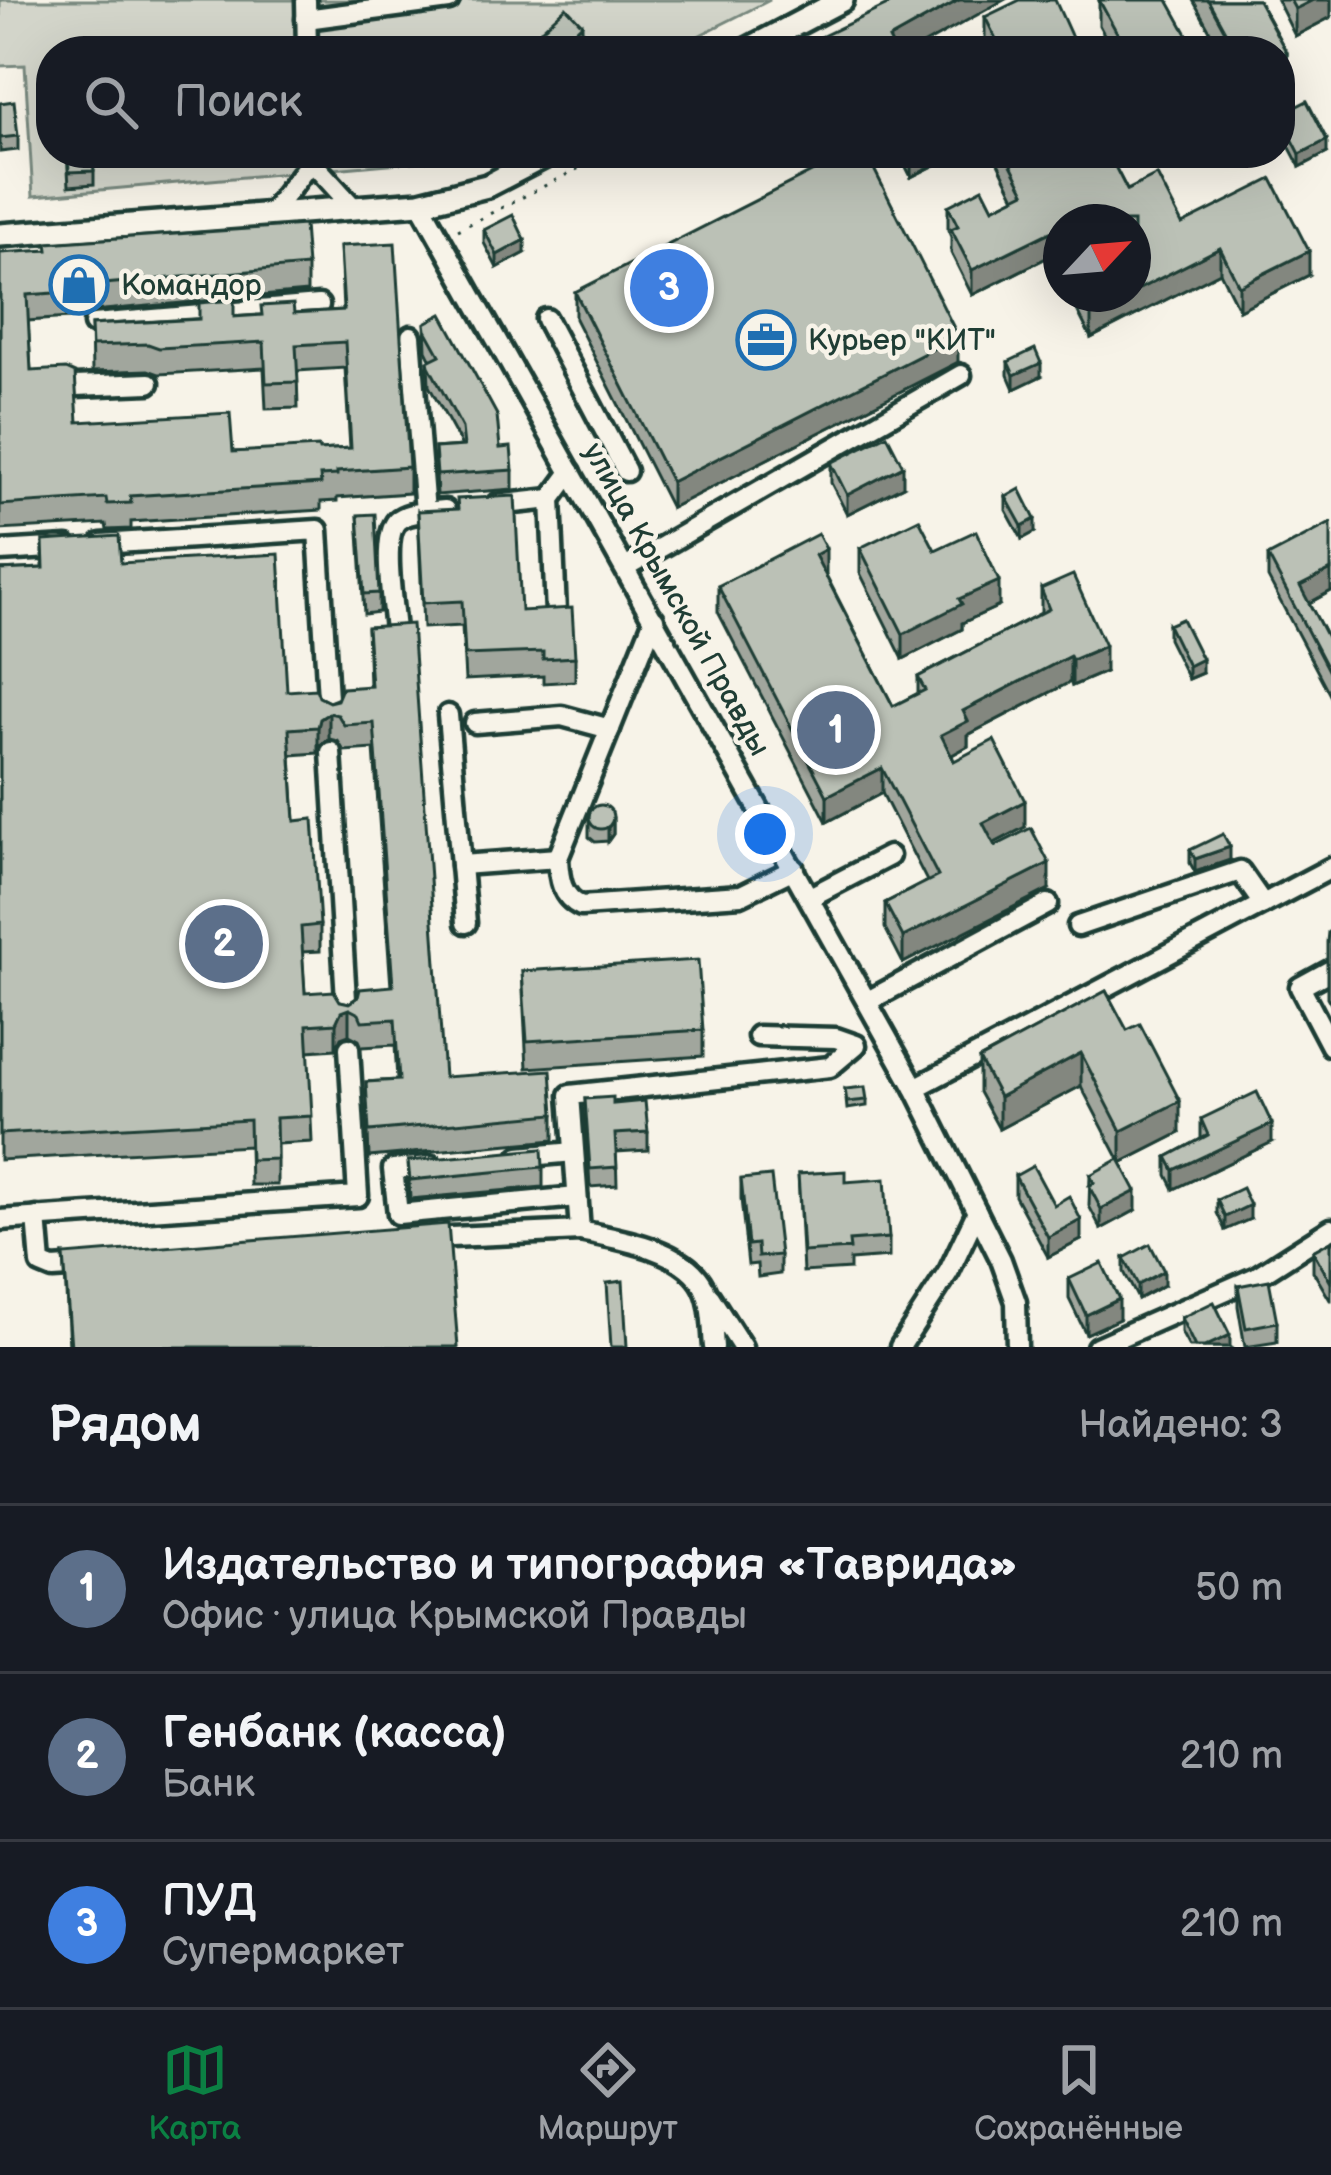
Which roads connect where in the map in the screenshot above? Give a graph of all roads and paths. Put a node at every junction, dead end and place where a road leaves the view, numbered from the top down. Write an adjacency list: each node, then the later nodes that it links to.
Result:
1 (448, 0): 3 (street)
2 (842, 0): 4 (main road)
3 (306, 9)
4 (774, 36)
5 (303, 168): 11 (street)
6 (320, 168): 10 (street)
7 (522, 168): 9 (main road)
8 (580, 168): 13 (path)
9 (421, 203): 11 (main road); 13 (street, улица Крымской Правды)
10 (352, 206)
11 (271, 214): 12 (main road)
12 (0, 235)
13 (440, 237): 22 (street, улица Крымской Правды)
14 (319, 304): 16 (street)
15 (546, 319): 21 (street)
16 (94, 324)
17 (411, 336): 24 (street)
18 (961, 375): 26 (street)
19 (149, 383): 20 (street)
20 (76, 386)
21 (626, 471)
22 (571, 472): 23 (street); 26 (street, улица Крымской Правды)
23 (551, 499): 24 (street); 27 (street)
24 (425, 512): 29 (street)
25 (0, 551): 30 (street)
26 (625, 568): 28 (street, улица Крымской Правды)
27 (556, 613)
28 (654, 620): 33 (street); 38 (street, улица Крымской Правды)
29 (395, 630)
30 (329, 715)
31 (448, 715): 37 (street)
32 (475, 723): 33 (street)
33 (610, 729): 36 (street)
34 (331, 752): 47 (street)
35 (889, 856): 40 (street)
36 (558, 858): 37 (street); 38 (street)
37 (461, 866): 43 (street)
38 (794, 869): 40 (street, улица Крымской Правды)
39 (1330, 872): 42 (street)
40 (810, 897): 46 (street, улица Крымской Правды)
41 (1048, 904): 46 (street)
42 (1263, 904): 44 (street); 53 (street)
43 (466, 923)
44 (1078, 926)
45 (1331, 970): 51 (street)
46 (868, 1001): 49 (street, улица Крымской Правды)
47 (347, 1016)
48 (758, 1036): 50 (street)
49 (887, 1036): 50 (street); 53 (street, улица Крымской Правды)
50 (856, 1045): 54 (street)
51 (1331, 1046)
52 (349, 1048): 59 (street)
53 (915, 1088): 58 (street, улица Крымской Правды)
54 (574, 1152): 55 (street); 57 (street)
55 (506, 1158)
56 (461, 1163): 57 (street)
57 (577, 1197): 62 (street)
58 (977, 1212): 66 (street, улица Крымской Правды); 69 (street)
59 (37, 1217): 60 (street); 64 (street)
60 (0, 1220)
61 (1331, 1229): 71 (street)
62 (580, 1231): 63 (street); 65 (street)
63 (398, 1240)
64 (99, 1265)
65 (701, 1282): 67 (street); 68 (street)
66 (1018, 1344): 70 (street)
67 (714, 1347)
68 (742, 1347)
69 (900, 1347)
70 (1041, 1347)
71 (1097, 1347)

